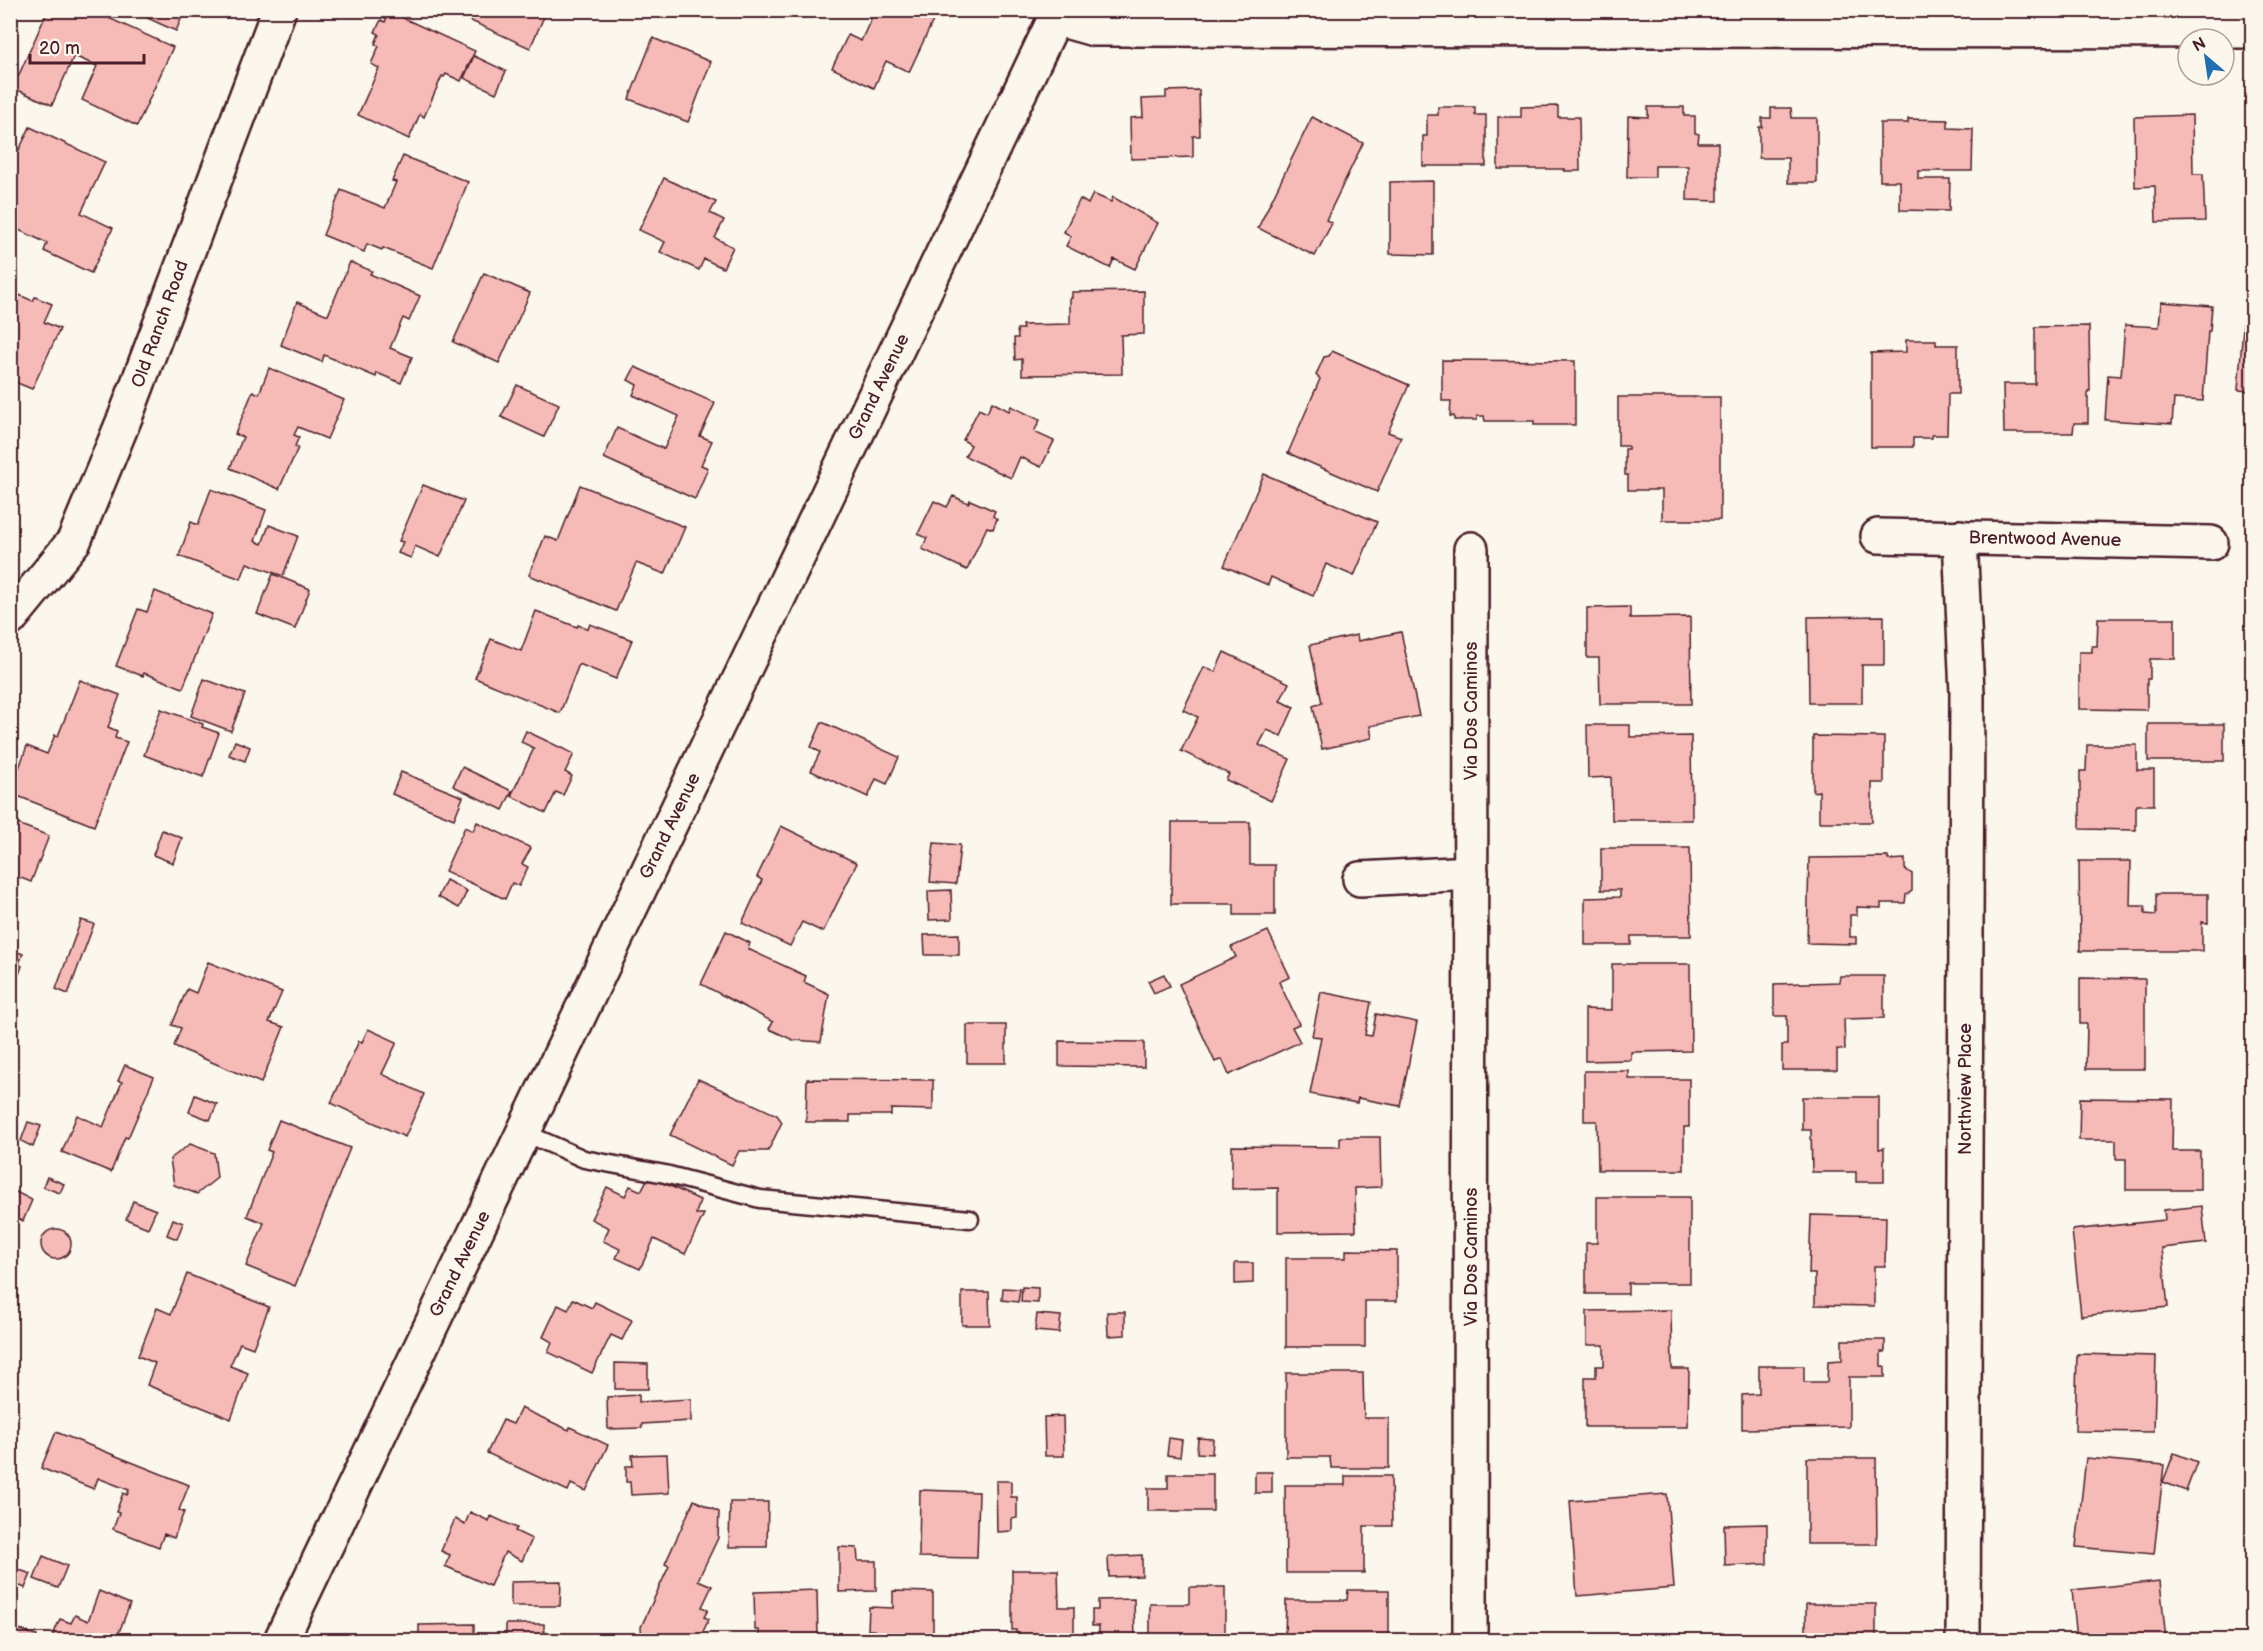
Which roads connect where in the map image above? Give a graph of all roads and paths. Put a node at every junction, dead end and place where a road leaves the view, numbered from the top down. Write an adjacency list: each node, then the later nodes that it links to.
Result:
1 (279, 10): 8 (street, Old Ranch Road)
2 (1057, 14): 3 (street); 11 (street, Grand Avenue)
3 (2253, 32)
4 (1878, 536): 5 (street, Brentwood Avenue)
5 (1960, 537): 6 (street, Brentwood Avenue); 15 (street, Northview Place)
6 (2211, 543)
7 (1471, 549): 9 (street, Via Dos Caminos)
8 (10, 619)
9 (1471, 873): 10 (street); 14 (street, Via Dos Caminos)
10 (1360, 879)
11 (523, 1132): 12 (lane); 13 (street, Grand Avenue)
12 (970, 1219)
13 (281, 1641)
14 (1470, 1641)
15 (1963, 1641)

